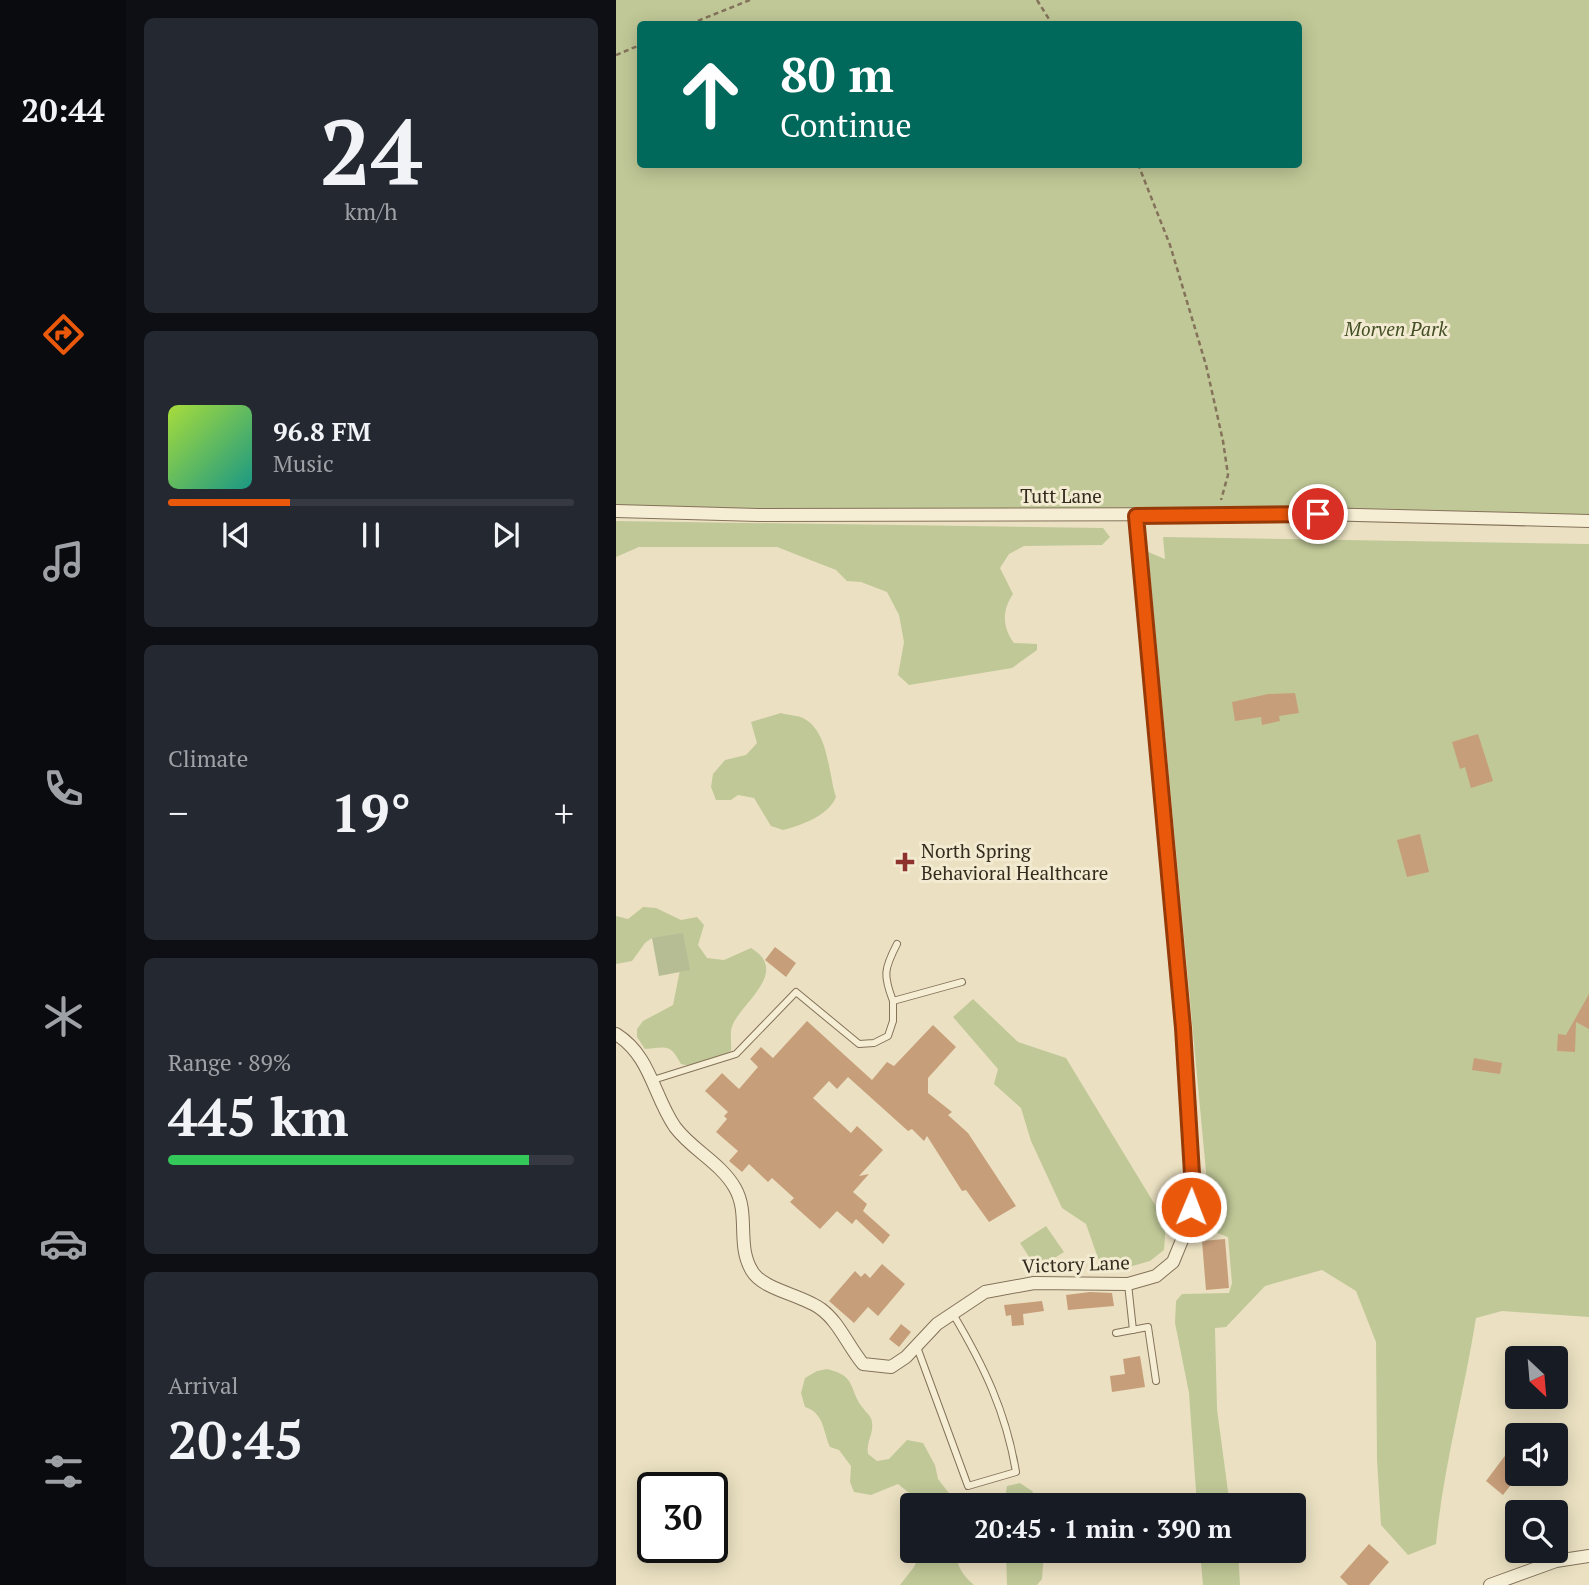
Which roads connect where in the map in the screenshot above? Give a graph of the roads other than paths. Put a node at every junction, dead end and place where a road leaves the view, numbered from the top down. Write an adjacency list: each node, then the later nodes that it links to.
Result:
1 (616, 511): 2 (street, Tutt Lane)
2 (1136, 516): 3 (street, Tutt Lane); 7 (lane)
3 (1589, 521)
4 (897, 944): 6 (lane)
5 (962, 982): 6 (lane)
6 (893, 1001): 9 (lane)
7 (1183, 1028): 10 (street, Victory Lane)
8 (616, 1034): 9 (street, Victory Lane)
9 (653, 1080): 14 (street, Victory Lane)
10 (1128, 1284): 11 (street, Victory Lane); 12 (lane)
11 (953, 1313): 14 (street, Victory Lane); 14 (lane)
12 (1133, 1330): 13 (lane); 15 (lane)
13 (1116, 1332)
14 (916, 1345)
15 (1156, 1381)
16 (1589, 1556): 17 (street)
17 (1490, 1585)

